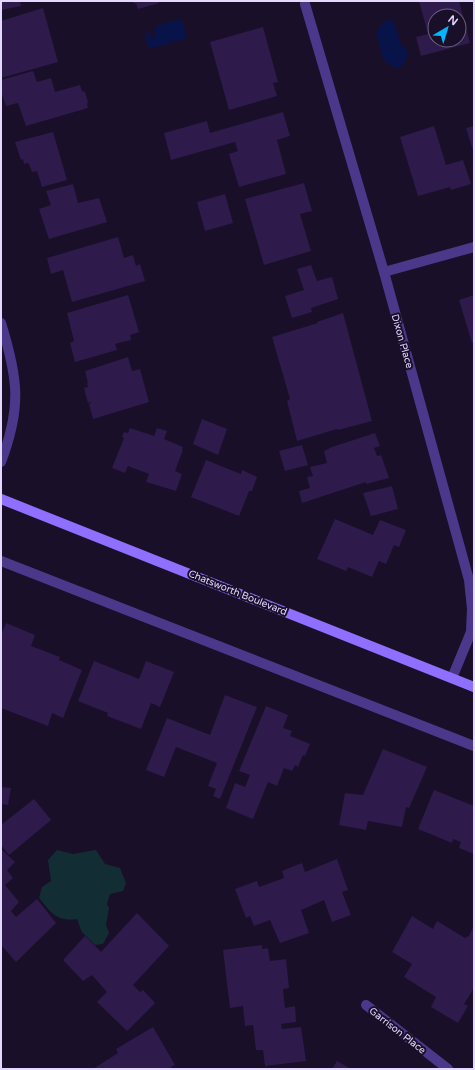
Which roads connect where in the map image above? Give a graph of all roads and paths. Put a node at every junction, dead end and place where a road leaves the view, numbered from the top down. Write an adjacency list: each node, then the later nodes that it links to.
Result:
1 (305, 4): 3 (street, Dixon Place)
2 (474, 247): 3 (street)
3 (384, 272): 8 (street, Dixon Place)
4 (1, 323): 5 (street)
5 (1, 462)
6 (1, 499): 8 (main road, Chatsworth Boulevard)
7 (1, 561): 10 (street)
8 (452, 678): 9 (main road, Chatsworth Boulevard)
9 (474, 686)
10 (474, 746)
11 (366, 1005): 12 (street, Garrison Place)
12 (448, 1069)

